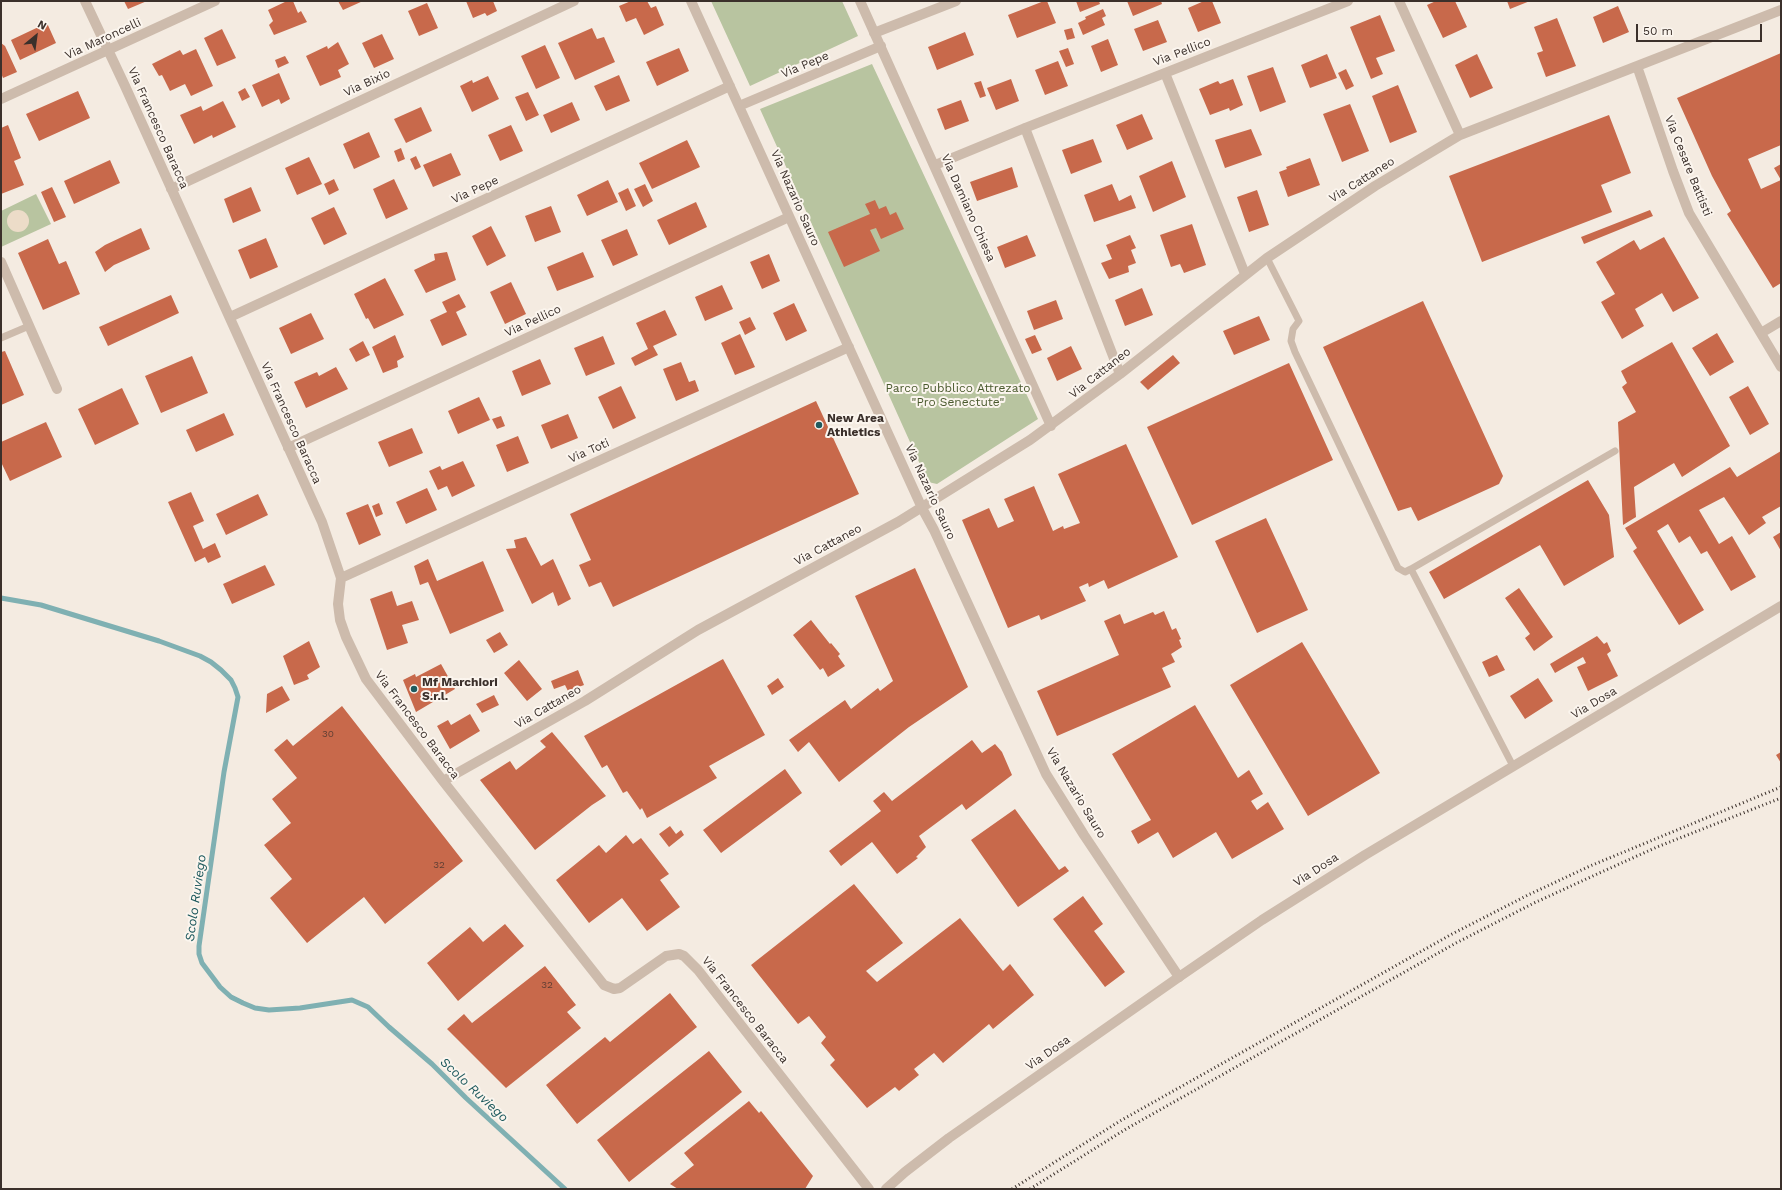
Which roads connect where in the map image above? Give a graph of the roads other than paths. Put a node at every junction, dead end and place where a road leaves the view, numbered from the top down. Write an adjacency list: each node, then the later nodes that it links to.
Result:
1 (84, 1): 12 (street, Via Francesco Baracca)
2 (215, 1): 12 (street, Via Maroncelli)
3 (574, 1): 21 (street, Via Bixio)
4 (691, 1): 15 (street, Via Nazario Sauro)
5 (860, 1): 10 (street, Via Damiano Chiesa)
6 (956, 1): 10 (street)
7 (1348, 1): 14 (street, Via Pellico)
8 (1399, 1): 19 (street)
9 (1781, 10): 13 (street, Via Cattaneo)
10 (874, 33): 11 (street, Via Damiano Chiesa)
11 (881, 46): 17 (street, Via Pepe); 20 (street, Via Damiano Chiesa)
12 (108, 50): 16 (street, Via Maroncelli); 21 (street, Via Francesco Baracca)
13 (1637, 66): 19 (street, Via Cattaneo); 29 (street, Via Cesare Battisti)
14 (1165, 73): 18 (street, Via Pellico); 25 (street)
15 (730, 86): 17 (street, Via Nazario Sauro); 26 (street, Via Pepe)
16 (1, 99)
17 (739, 106): 22 (street, Via Nazario Sauro)
18 (1025, 128): 20 (street, Via Pellico); 33 (street)
19 (1460, 135): 23 (street, Via Cattaneo)
20 (935, 165): 35 (street, Via Damiano Chiesa)
21 (171, 189): 26 (street, Via Francesco Baracca)
22 (789, 217): 31 (street, Via Nazario Sauro); 36 (street, Via Pellico)
23 (1267, 258): 25 (street, Via Cattaneo); 39 (lane)
24 (1, 262): 28 (street)
25 (1245, 274): 33 (street, Via Cattaneo)
26 (230, 317): 36 (street, Via Francesco Baracca)
27 (1781, 321): 29 (street)
28 (29, 326): 30 (lane); 34 (street)
29 (1761, 333): 32 (street, Via Cesare Battisti)
30 (1, 338)
31 (849, 347): 38 (street, Via Nazario Sauro); 40 (street, Via Toti)
32 (1781, 367)
33 (1120, 374): 35 (street, Via Cattaneo)
34 (57, 388)
35 (1051, 426): 38 (street, Via Cattaneo)
36 (288, 448): 40 (street, Via Francesco Baracca)
37 (1615, 451): 39 (lane)
38 (922, 508): 43 (street, Via Cattaneo); 44 (street, Via Nazario Sauro)
39 (1411, 569): 42 (lane)
40 (341, 578): 43 (street, Via Francesco Baracca)
41 (1781, 606): 42 (street, Via Dosa)
42 (1513, 766): 44 (street, Via Dosa)
43 (443, 781): 45 (street, Via Francesco Baracca)
44 (1179, 976): 46 (street, Via Dosa)
45 (869, 1189)
46 (886, 1189)

